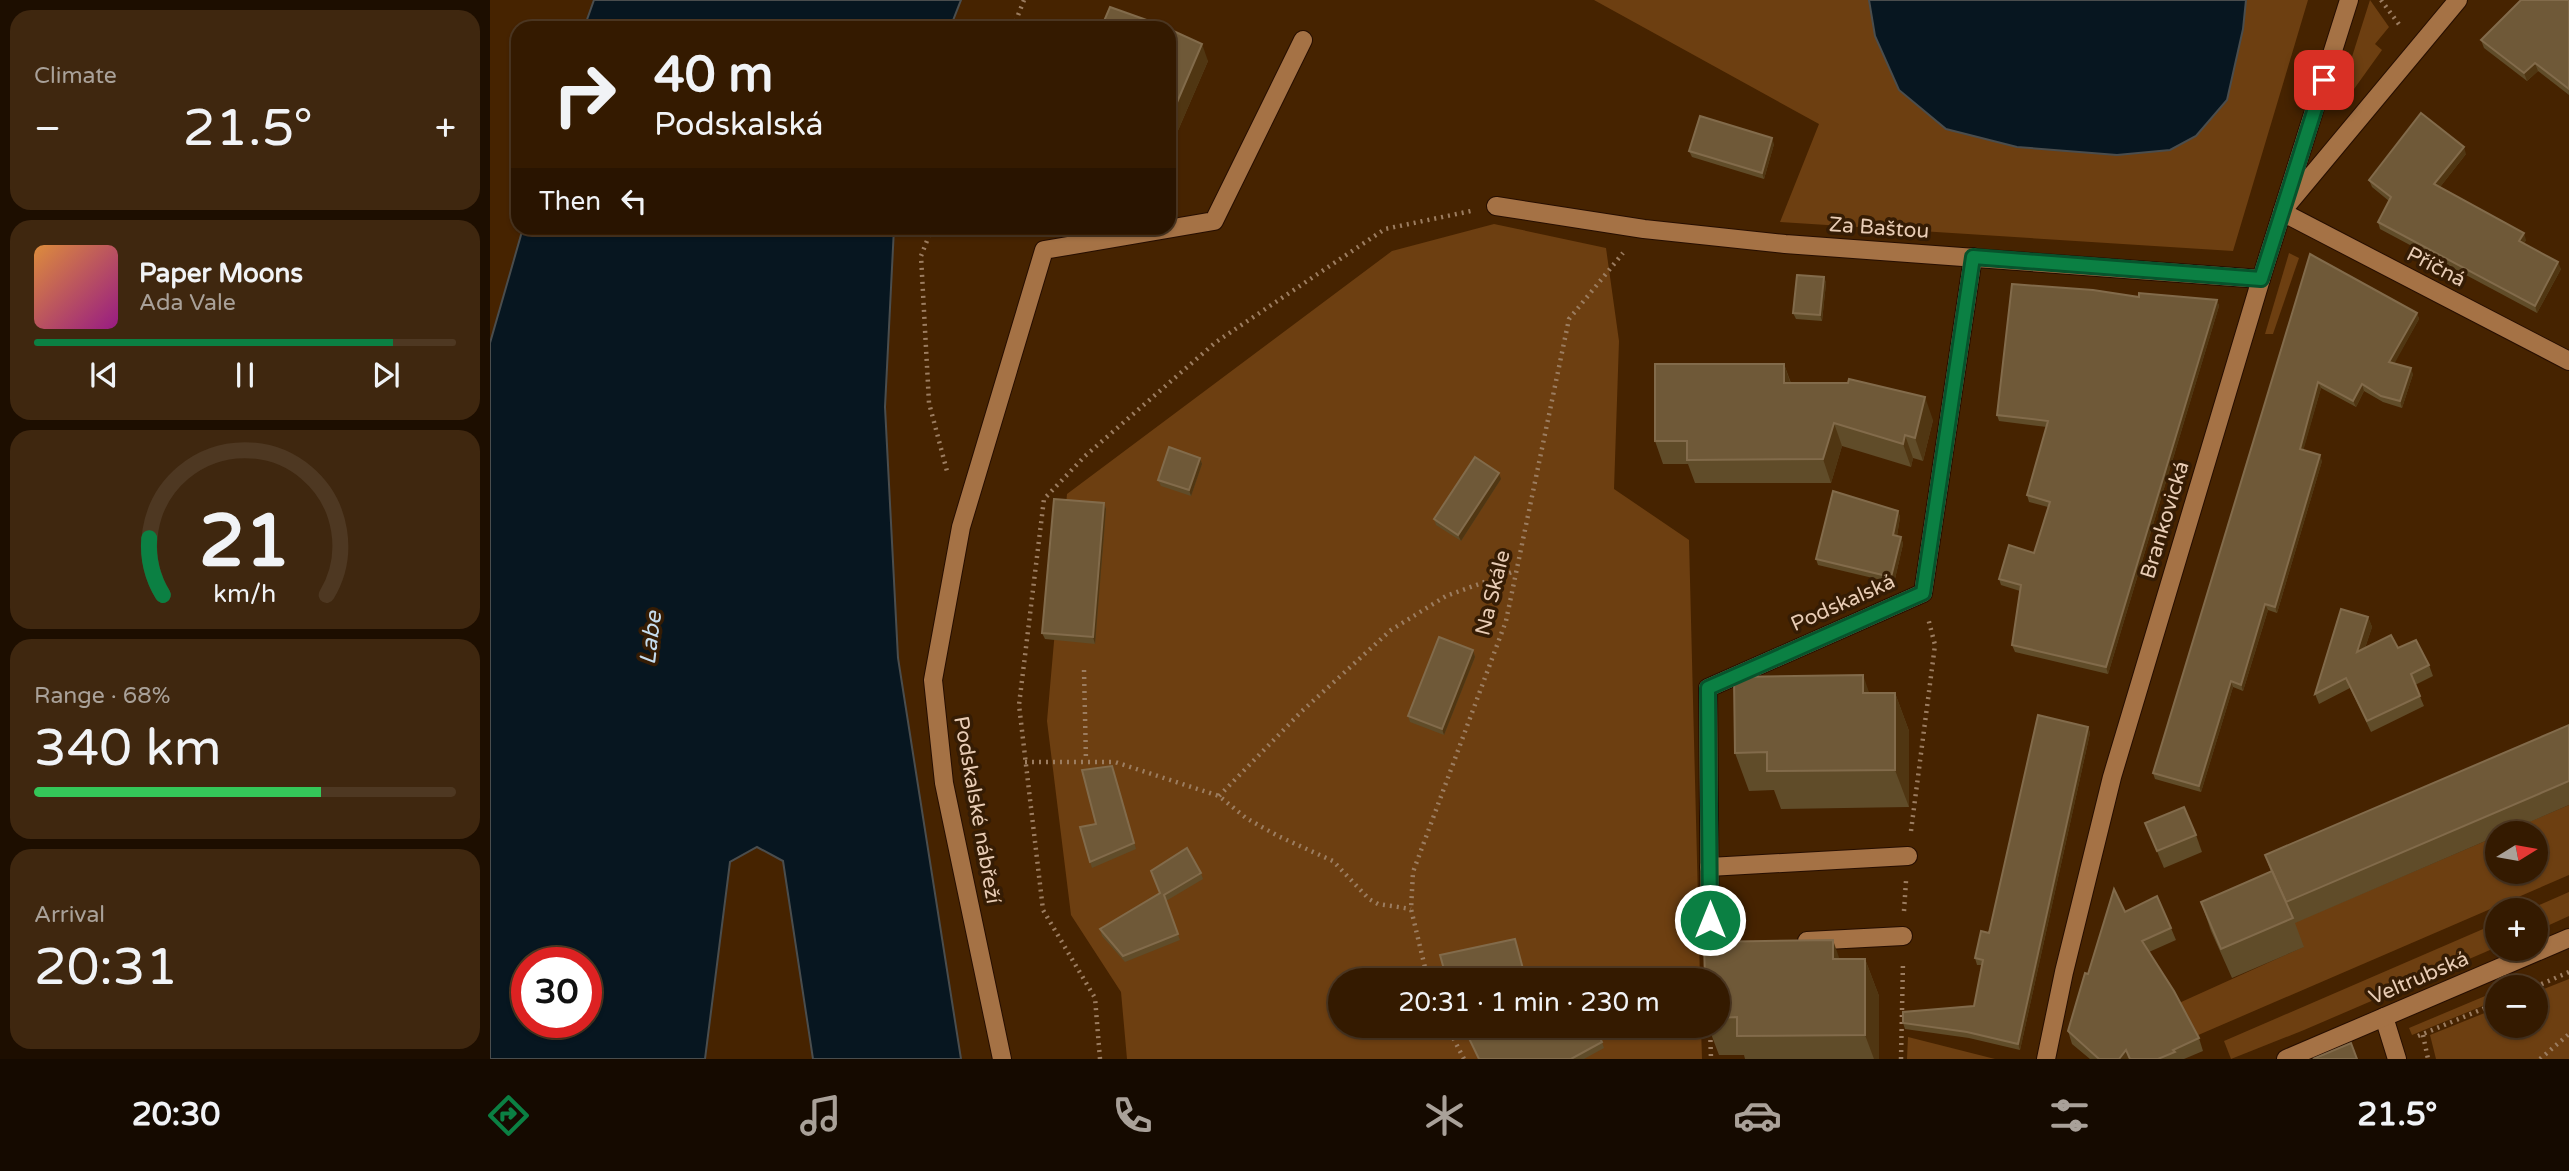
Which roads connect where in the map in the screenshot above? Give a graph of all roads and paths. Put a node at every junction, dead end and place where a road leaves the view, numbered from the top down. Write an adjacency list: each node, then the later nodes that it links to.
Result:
1 (1024, 0): 4 (path)
2 (2349, 0): 7 (street, Brankovická)
3 (2458, 0): 7 (street)
4 (1016, 21)
5 (1303, 40): 8 (street, Podskalské nábřeží)
6 (1496, 206): 9 (street, Za Baštou); 20 (path)
7 (2282, 212): 13 (street, Brankovická); 14 (street, Příčná)
8 (1176, 227)
9 (1644, 229): 12 (street, Za Baštou); 16 (path, Na Skále)
10 (929, 235): 15 (path)
11 (1132, 235): 39 (street, Podskalské nábřeží)
12 (1973, 257): 13 (street, Za Baštou); 17 (street, Podskalská)
13 (2261, 279): 44 (street, Brankovická)
14 (2566, 357)
15 (948, 477)
16 (1516, 571): 21 (path); 24 (path, Na Skále)
17 (1923, 593): 22 (path); 23 (street, Podskalská)
18 (1084, 670): 19 (path)
19 (1086, 761): 20 (path); 21 (path)
20 (1025, 762): 40 (path)
21 (1219, 796): 24 (path)
22 (1908, 856): 23 (street); 25 (path)
23 (1709, 867): 28 (street, Podskalská)
24 (1411, 909): 29 (path, Na Skále)
25 (1903, 936): 27 (street); 43 (path)
26 (2569, 938): 33 (street, Veltrubská)
27 (1793, 942)
28 (1737, 946)
29 (1425, 968)
30 (2569, 972): 31 (path)
31 (2548, 981)
32 (2485, 1008): 35 (path)
33 (2384, 1017): 38 (street); 45 (street, Veltrubská)
34 (2569, 1034): 47 (path)
35 (2423, 1035): 38 (path); 46 (path)
36 (1453, 1038): 41 (path)
37 (1710, 1038): 42 (path)
38 (2395, 1052)
39 (1002, 1059)
40 (1100, 1059)
41 (1464, 1059)
42 (1711, 1059)
43 (1901, 1059)
44 (2046, 1059)
45 (2286, 1059)
46 (2428, 1059)
47 (2540, 1059)

